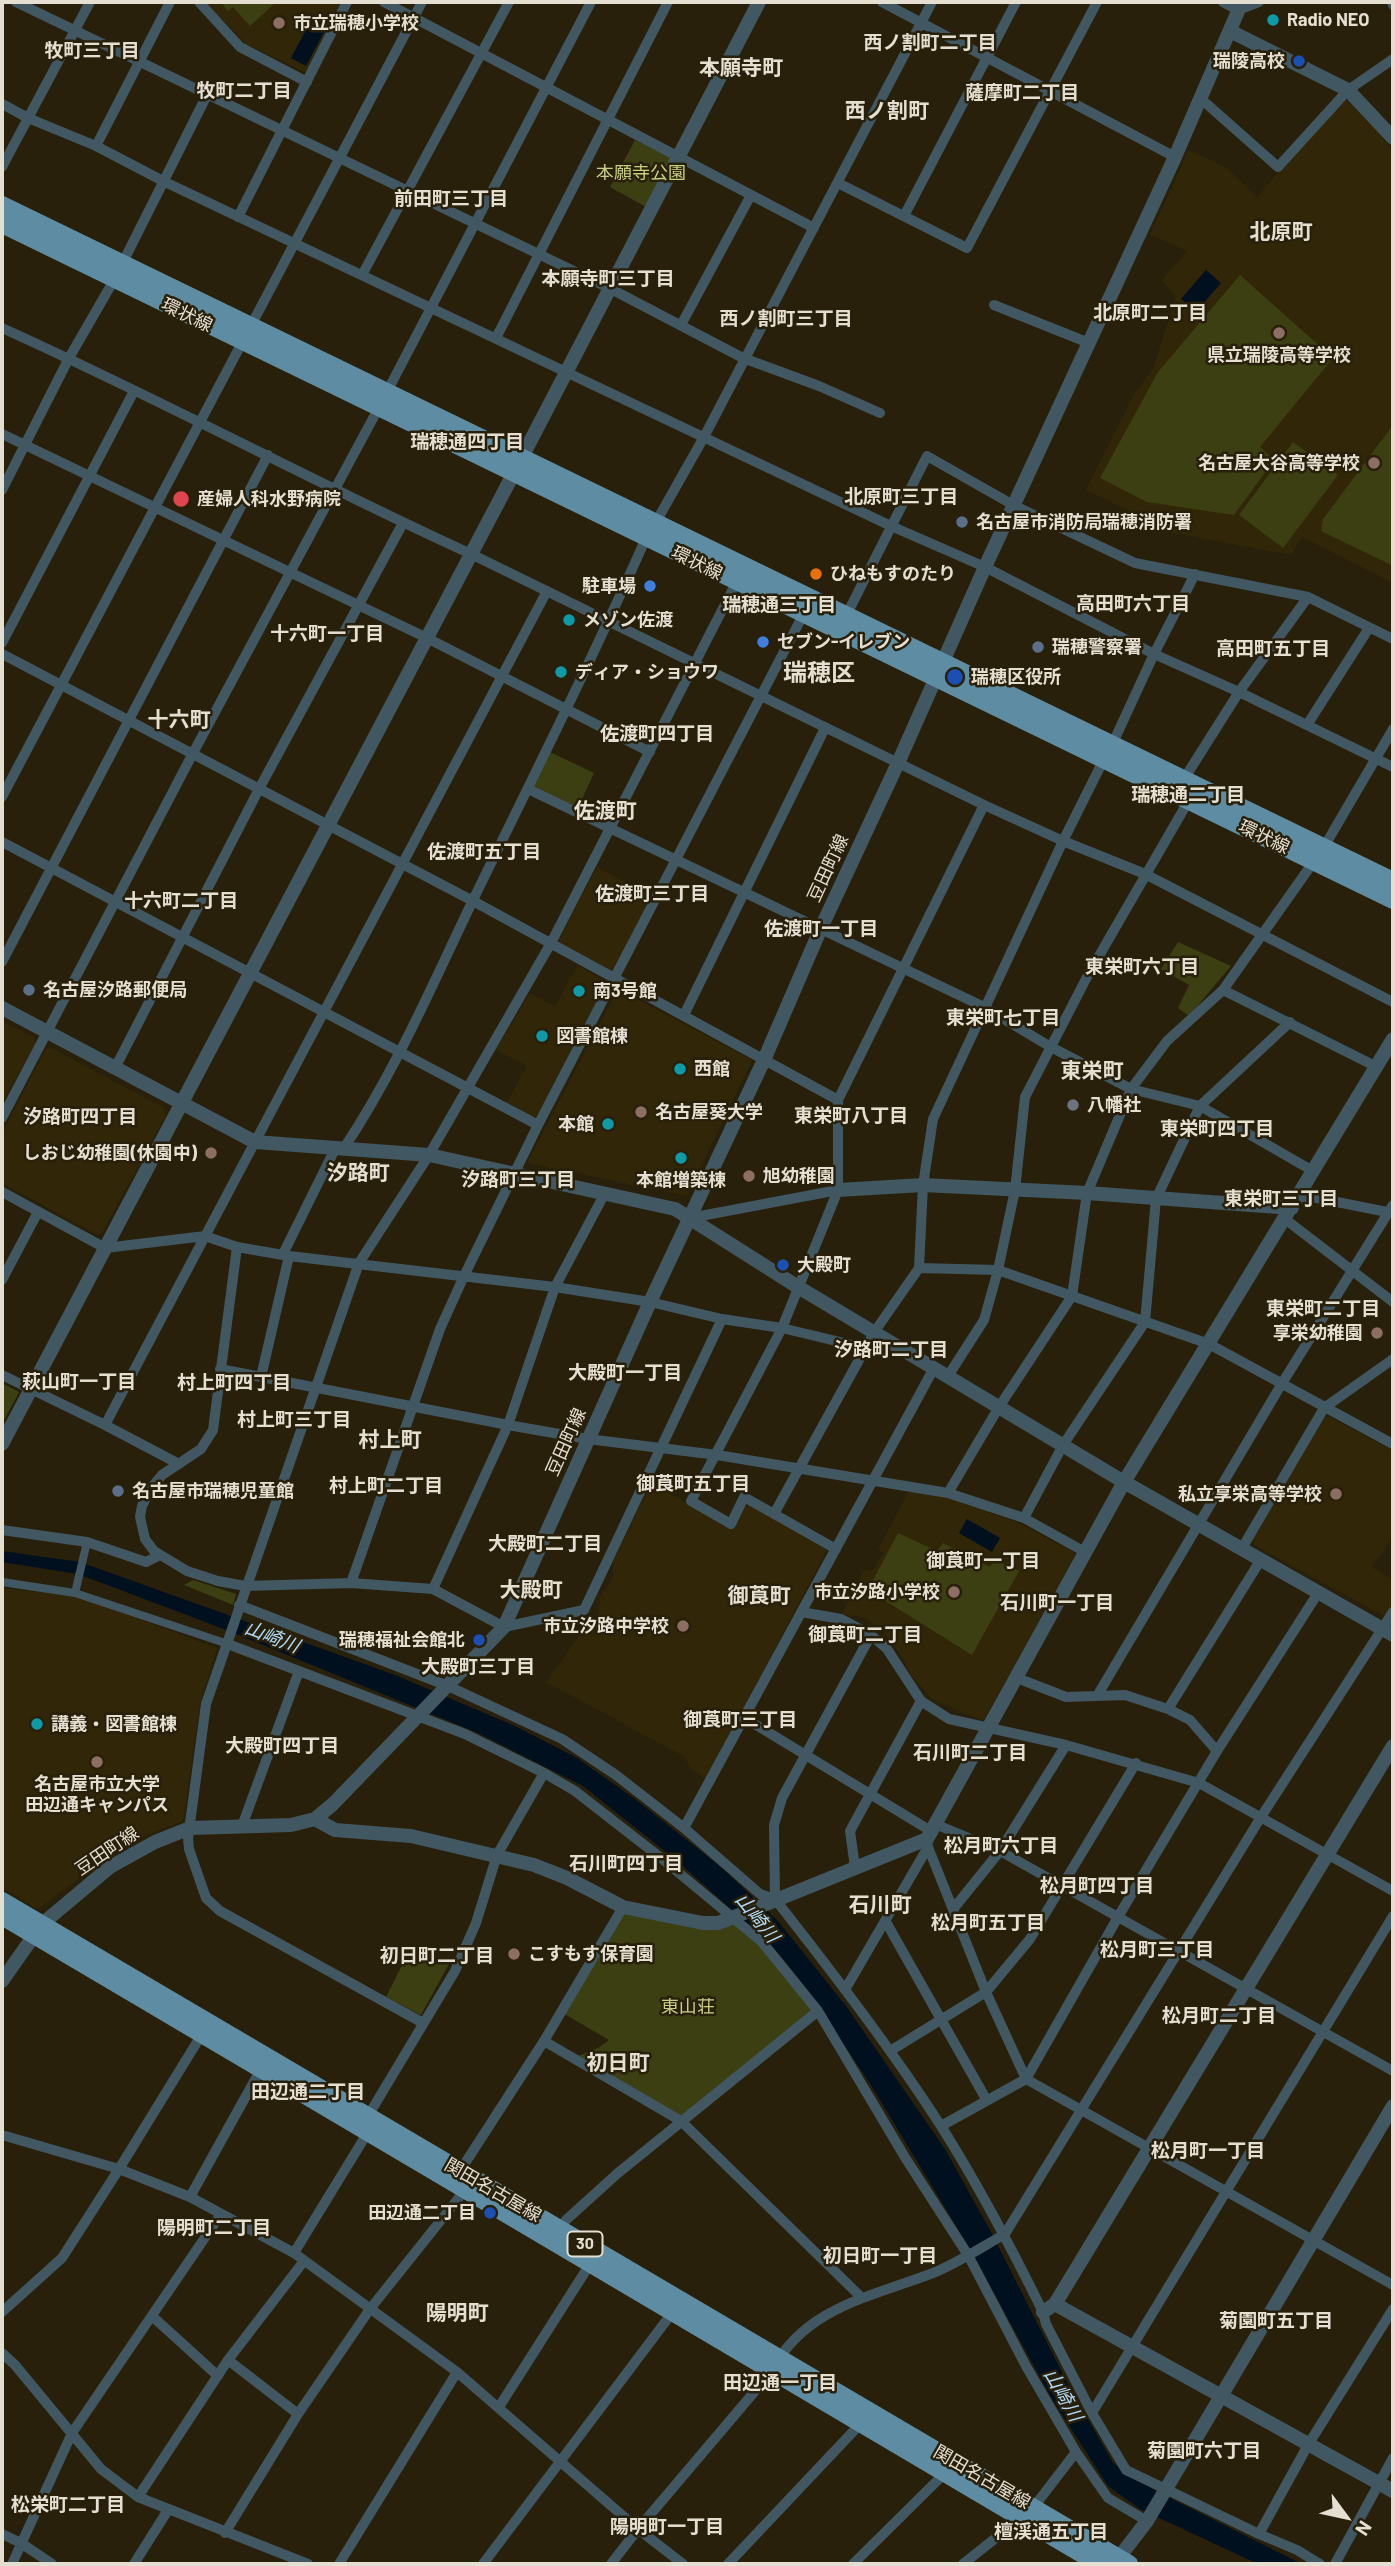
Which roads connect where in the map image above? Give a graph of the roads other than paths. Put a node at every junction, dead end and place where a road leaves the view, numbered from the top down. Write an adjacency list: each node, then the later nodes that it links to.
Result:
1 (16, 2): 21 (street)
2 (90, 2): 21 (street)
3 (170, 2): 26 (street)
4 (199, 2): 27 (street)
5 (346, 2): 27 (street)
6 (383, 2): 19 (street)
7 (422, 2): 19 (street)
8 (509, 2): 23 (street)
9 (591, 2): 28 (street)
10 (668, 2): 35 (street)
11 (760, 2): 39 (street)
12 (882, 2): 20 (street)
13 (932, 2): 20 (street)
14 (1016, 2): 24 (street)
15 (1097, 2): 29 (street)
16 (1223, 2): 18 (street)
17 (1259, 2): 18 (street)
18 (1240, 6): 22 (street, 豆田町線)
19 (413, 18): 23 (street); 41 (street)
20 (922, 22): 24 (street); 44 (street)
21 (74, 31): 26 (street); 34 (street)
22 (1230, 32): 30 (street); 32 (street, 豆田町線)
23 (481, 53): 28 (street); 45 (street)
24 (987, 57): 29 (street); 48 (street)
25 (1393, 59): 30 (street)
26 (140, 63): 31 (street); 38 (street)
27 (307, 82): 36 (street)
28 (545, 87): 35 (street); 50 (street)
29 (1051, 90): 40 (street); 48 (street)
30 (1348, 90): 32 (street); 37 (street)
31 (207, 95): 36 (street); 43 (street)
32 (1200, 98): 40 (street, 豆田町線)
33 (2, 104): 34 (street)
34 (28, 118): 38 (street); 42 (street)
35 (608, 120): 39 (street); 54 (street)
36 (283, 131): 41 (street); 49 (street)
37 (1393, 138)
38 (96, 146): 43 (street)
39 (680, 157): 46 (street); 57 (street)
40 (1175, 157): 65 (street, 豆田町線)
41 (340, 158): 45 (street); 53 (street)
42 (2, 167)
43 (165, 182): 49 (street); 55 (street)
44 (838, 183): 48 (street); 52 (street)
45 (408, 191): 50 (street); 56 (street)
46 (751, 195): 52 (street); 60 (street)
47 (2, 205): 55 (main road, 環状線)
48 (904, 216)
49 (238, 217): 53 (street)
50 (475, 223): 54 (street); 59 (street)
51 (2, 224): 55 (main road, 環状線)
52 (814, 228): 67 (street)
53 (296, 244): 56 (street); 61 (street)
54 (539, 254): 57 (street); 63 (street)
55 (118, 272): 61 (main road, 環状線); 64 (main road, 環状線); 66 (street)
56 (362, 275): 59 (street)
57 (611, 289): 60 (street); 68 (street)
58 (994, 305): 65 (street)
59 (431, 308): 63 (street); 70 (street)
60 (681, 325): 67 (street)
61 (250, 326): 64 (street); 70 (main road, 環状線)
62 (2, 328): 66 (street)
63 (496, 338): 68 (street)
64 (241, 342): 70 (main road, 環状線); 72 (street)
65 (1089, 343): 81 (street, 豆田町線)
66 (69, 358): 69 (street); 75 (street)
67 (743, 358): 71 (street); 74 (street)
68 (564, 373): 74 (street); 77 (street)
69 (134, 391): 72 (street); 78 (street)
70 (382, 400): 77 (main road, 環状線); 79 (street)
71 (880, 414)
72 (200, 421): 76 (street); 82 (street)
73 (2, 433): 75 (street)
74 (704, 437): 83 (street); 85 (street)
75 (26, 445): 78 (street); 80 (street)
76 (268, 455): 79 (street); 87 (street)
77 (518, 464): 83 (main road, 環状線); 86 (main road, 環状線); 88 (street)
78 (90, 476): 82 (street); 102 (street)
79 (335, 488): 84 (street); 90 (street)
80 (2, 490)
81 (1015, 506): 85 (street); 89 (street, 豆田町線); 91 (street)
82 (154, 507): 87 (street); 108 (street)
83 (656, 522): 97 (main road, 環状線)
84 (403, 523): 88 (street); 95 (street)
85 (891, 526): 89 (street); 97 (street)
86 (646, 538): 92 (main road, 環状線); 98 (street)
87 (223, 542): 90 (street); 112 (street)
88 (471, 554): 93 (street); 100 (street)
89 (985, 567): 104 (street); 106 (street, 豆田町線)
90 (289, 572): 95 (street); 118 (street)
91 (1195, 574): 94 (street); 104 (street)
92 (736, 583): 96 (main road, 環状線); 105 (street)
93 (547, 591): 98 (street); 107 (street)
94 (1308, 597): 99 (street); 109 (street)
95 (358, 606): 100 (street); 123 (street)
96 (803, 615): 106 (main road, 環状線); 110 (street)
97 (846, 616): 106 (main road, 環状線)
98 (608, 621): 105 (street); 111 (street)
99 (1369, 628): 101 (street); 113 (street)
100 (427, 638): 107 (street); 128 (street)
101 (1393, 639)
102 (2, 643)
103 (2, 654): 108 (street)
104 (1154, 654): 109 (street); 117 (street)
105 (694, 663): 110 (street); 116 (street)
106 (939, 670): 117 (main road, 環状線); 120 (street, 豆田町線)
107 (502, 676): 111 (street); 134 (street)
108 (61, 685): 112 (street); 125 (street)
109 (1239, 692): 113 (street); 122 (street)
110 (760, 696): 114 (street); 133 (street)
111 (567, 709): 116 (street); 124 (street)
112 (129, 721): 118 (street); 135 (street)
113 (1307, 725): 119 (street)
114 (825, 728): 120 (street); 138 (street)
115 (1393, 729): 119 (street)
116 (650, 752): 129 (street)
117 (1108, 752): 122 (main road, 環状線); 126 (main road, 環状線); 130 (street)
118 (192, 755): 123 (street); 140 (street)
119 (1376, 758): 121 (street); 132 (street)
120 (898, 763): 127 (street); 142 (street, 豆田町線)
121 (1393, 767)
122 (1184, 779): 132 (main road, 環状線)
123 (259, 789): 128 (street); 144 (street)
124 (528, 789): 129 (street); 141 (street)
125 (2, 797)
126 (1189, 800): 132 (main road, 環状線); 136 (street)
127 (984, 805): 130 (street); 147 (street)
128 (329, 824): 134 (street); 148 (street)
129 (609, 829): 133 (street); 145 (street)
130 (1063, 841): 136 (street); 152 (street)
131 (2, 842): 135 (street)
132 (1318, 854): 137 (main road, 環状線); 139 (main road, 環状線); 143 (street)
133 (675, 860): 138 (street); 149 (street)
134 (402, 865): 141 (street); 154 (street)
135 (51, 868): 140 (street); 146 (street)
136 (1145, 874): 143 (street); 159 (street)
137 (1393, 881)
138 (745, 893): 142 (street); 155 (street)
139 (1393, 900)
140 (116, 901): 144 (street); 157 (street)
141 (473, 901): 145 (street); 160 (street)
142 (821, 928): 147 (street); 161 (street, 豆田町線)
143 (1261, 934): 150 (street); 151 (street)
144 (183, 936): 148 (street); 163 (street)
145 (551, 943): 149 (street); 164 (street)
146 (2, 962)
147 (905, 968): 152 (street); 166 (street)
148 (250, 972): 154 (street); 167 (street)
149 (614, 978): 155 (street); 170 (street)
150 (1223, 990): 156 (street); 165 (street)
151 (1393, 1002)
152 (984, 1007): 159 (street); 176 (street)
153 (2, 1008): 157 (street)
154 (324, 1012): 160 (street); 171 (street)
155 (684, 1015): 161 (street)
156 (1290, 1022): 162 (street); 168 (street)
157 (47, 1032): 163 (street); 169 (street)
158 (1393, 1039): 162 (street)
159 (1049, 1046): 165 (street); 178 (street)
160 (400, 1052): 164 (street); 172 (street)
161 (764, 1060): 166 (street); 186 (street, 豆田町線)
162 (1377, 1067): 174 (street)
163 (115, 1068): 167 (street)
164 (467, 1087): 170 (street); 173 (street)
165 (1132, 1089): 168 (street); 181 (street)
166 (838, 1100): 177 (street)
167 (181, 1103): 171 (street); 189 (street)
168 (1200, 1106): 174 (street); 182 (street)
169 (2, 1118)
170 (538, 1125): 175 (street)
171 (255, 1142): 172 (street); 187 (street)
172 (340, 1148): 173 (street); 190 (street)
173 (429, 1155): 175 (street); 191 (street)
174 (1312, 1171): 183 (street)
175 (514, 1172): 180 (street); 195 (street)
176 (923, 1185): 177 (street); 178 (street); 192 (street)
177 (838, 1190): 186 (street); 198 (street)
178 (1015, 1190): 181 (street); 193 (street)
179 (2, 1192): 185 (street)
180 (605, 1193): 186 (street); 197 (street)
181 (1087, 1193): 182 (street); 199 (street)
182 (1156, 1199): 183 (street); 203 (street)
183 (1292, 1208): 184 (street); 194 (street); 206 (street)
184 (1392, 1210): 194 (street)
185 (38, 1212): 189 (street); 196 (street)
186 (690, 1218): 198 (street); 200 (street, 豆田町線)
187 (205, 1236): 188 (street); 189 (street); 220 (street)
188 (237, 1247): 190 (street); 210 (street)
189 (105, 1248): 216 (street)
190 (286, 1255): 191 (street); 213 (street)
191 (359, 1263): 195 (street); 215 (street)
192 (919, 1268): 193 (street); 205 (street)
193 (998, 1270): 199 (street); 212 (street)
194 (1352, 1270): 201 (street); 214 (street)
195 (464, 1276): 197 (street); 217 (street)
196 (2, 1280)
197 (555, 1287): 200 (street); 221 (street)
198 (798, 1287): 204 (street); 205 (street)
199 (1072, 1296): 203 (street); 218 (street)
200 (650, 1302): 202 (street); 222 (street, 豆田町線)
201 (1393, 1302)
202 (722, 1319): 204 (street); 226 (street)
203 (1145, 1321): 206 (street); 224 (street)
204 (782, 1328): 207 (street); 227 (street)
205 (875, 1331): 207 (street); 209 (street)
206 (1209, 1345): 214 (street); 231 (street)
207 (865, 1348): 229 (street)
208 (1393, 1359): 219 (street)
209 (934, 1368): 212 (street); 230 (street)
210 (220, 1369): 213 (street); 228 (street)
211 (2, 1375): 216 (street)
212 (948, 1376): 218 (street)
213 (261, 1377): 215 (street)
214 (1281, 1385): 219 (street); 235 (street)
215 (316, 1387): 217 (street); 245 (street)
216 (30, 1390): 220 (street); 223 (street)
217 (414, 1407): 221 (street); 244 (street)
218 (999, 1407): 224 (street); 232 (street)
219 (1324, 1408): 225 (street); 239 (street)
220 (105, 1425): 228 (street)
221 (508, 1425): 222 (street); 246 (street)
222 (588, 1439): 226 (street); 252 (street, 豆田町線)
223 (2, 1444)
224 (1063, 1444): 231 (street); 234 (street)
225 (1393, 1444)
226 (662, 1448): 227 (street); 252 (street)
227 (717, 1455): 229 (street); 233 (street)
228 (179, 1464): 241 (street)
229 (799, 1468): 230 (street); 233 (street)
230 (874, 1480): 232 (street); 238 (street)
231 (1124, 1482): 235 (street); 240 (street)
232 (948, 1493): 234 (street)
233 (774, 1514): 238 (street)
234 (1024, 1518): 240 (street)
235 (1197, 1525): 239 (street); 259 (street)
236 (2, 1530): 237 (street)
237 (87, 1545): 241 (street); 247 (street)
238 (836, 1549): 250 (street)
239 (1241, 1550): 242 (street)
240 (1085, 1552): 257 (street)
241 (159, 1555): 245 (street)
242 (1260, 1561): 248 (street); 261 (street)
243 (2, 1582): 247 (street)
244 (351, 1583): 245 (street); 246 (street)
245 (245, 1586): 249 (street)
246 (433, 1589): 252 (street)
247 (76, 1590): 255 (street)
248 (1318, 1593): 253 (street); 267 (street)
249 (238, 1606): 255 (street); 258 (street)
250 (801, 1612): 254 (street); 263 (street)
251 (1393, 1612): 253 (street)
252 (504, 1627): 258 (street, 豆田町線)
253 (1389, 1632): 273 (street)
254 (871, 1635): 260 (street); 268 (street)
255 (226, 1641): 256 (street); 276 (street)
256 (299, 1671): 262 (street); 275 (street)
257 (1017, 1678): 259 (street); 264 (street)
258 (446, 1688): 262 (street, 豆田町線); 277 (street)
259 (1097, 1696): 261 (street)
260 (921, 1702): 264 (street); 272 (street)
261 (1168, 1709): 267 (street)
262 (421, 1715): 270 (street); 274 (street, 豆田町線)
263 (743, 1717): 268 (street); 277 (street)
264 (989, 1729): 265 (street); 278 (street)
265 (1066, 1745): 269 (street); 279 (street)
266 (1393, 1746): 280 (street)
267 (1217, 1751): 271 (street)
268 (803, 1756): 272 (street); 286 (street)
269 (1136, 1763): 271 (street); 283 (street)
270 (544, 1773): 281 (street); 290 (street)
271 (1199, 1783): 273 (street); 292 (street)
272 (869, 1795): 278 (street); 282 (street)
273 (1261, 1817): 280 (street); 295 (street)
274 (315, 1819): 275 (street, 豆田町線); 281 (street)
275 (242, 1826): 276 (street, 豆田町線)
276 (190, 1828): 294 (street, 豆田町線); 302 (street)
277 (684, 1828): 286 (street)
278 (930, 1835): 279 (street); 282 (street); 288 (street); 293 (street)
279 (1000, 1851): 283 (street); 288 (street)
280 (1328, 1854): 284 (street); 298 (street)
281 (497, 1855): 287 (street); 302 (street)
282 (855, 1867): 286 (street)
283 (1062, 1885): 292 (street); 299 (street)
284 (1393, 1891)
285 (2, 1902): 294 (main road, 関田名古屋線 / 30)
286 (768, 1902): 290 (street); 297 (street)
287 (624, 1907): 290 (street); 305 (street)
288 (954, 1908): 299 (street)
289 (2, 1916): 294 (main road, 関田名古屋線 / 30)
290 (736, 1916): 300 (street)
291 (1393, 1916): 303 (street)
292 (1118, 1917): 295 (street); 309 (street)
293 (886, 1922): 297 (street); 301 (street)
294 (38, 1929): 296 (street, 豆田町線); 304 (main road, 関田名古屋線 / 30); 314 (main road, 関田名古屋線 / 30)
295 (1177, 1950): 298 (street); 312 (street)
296 (2, 1981)
297 (846, 1988): 306 (street)
298 (1246, 1988): 303 (street); 317 (street)
299 (986, 1992): 301 (street); 309 (street)
300 (818, 2011): 313 (street); 328 (street)
301 (939, 2018): 306 (street); 310 (street)
302 (424, 2023): 314 (street)
303 (1322, 2031): 308 (street); 321 (street)
304 (201, 2034): 307 (main road, 関田名古屋線 / 30); 318 (street)
305 (544, 2041): 313 (street); 319 (street)
306 (890, 2051): 315 (street)
307 (261, 2069): 314 (main road, 関田名古屋線 / 30); 322 (street)
308 (1393, 2071)
309 (1027, 2079): 310 (street); 312 (street)
310 (986, 2099): 315 (street)
311 (1393, 2106): 326 (street)
312 (1081, 2110): 317 (street); 325 (street)
313 (681, 2121): 324 (street); 332 (street)
314 (368, 2124): 319 (main road, 関田名古屋線 / 30); 320 (main road, 関田名古屋線 / 30); 327 (street)
315 (941, 2126): 325 (street)
316 (2, 2135): 318 (street)
317 (1149, 2148): 321 (street); 334 (street)
318 (119, 2169): 322 (street); 337 (street)
319 (460, 2171): 324 (main road, 関田名古屋線 / 30)
320 (465, 2190): 324 (main road, 関田名古屋線 / 30); 335 (street)
321 (1228, 2192): 326 (street); 339 (street)
322 (190, 2197): 323 (street)
323 (221, 2214): 327 (street); 338 (street)
324 (557, 2235): 330 (main road, 関田名古屋線 / 30); 333 (main road, 関田名古屋線 / 30)
325 (1001, 2236): 328 (street); 334 (street)
326 (1313, 2240): 331 (street); 345 (street)
327 (294, 2253): 329 (street)
328 (969, 2254): 332 (street); 352 (street)
329 (304, 2261): 335 (street); 341 (street)
330 (590, 2264): 333 (main road, 関田名古屋線 / 30); 346 (street)
331 (1393, 2285)
332 (862, 2298): 342 (street)
333 (677, 2306): 342 (main road, 関田名古屋線 / 30); 354 (street)
334 (1049, 2308): 339 (street); 347 (street)
335 (370, 2309): 343 (street); 348 (street)
336 (1393, 2309): 351 (street)
337 (2, 2312)
338 (152, 2316): 344 (street); 350 (street)
339 (1133, 2347): 345 (street); 347 (street)
340 (2, 2353): 350 (street)
341 (228, 2360): 344 (street); 348 (street)
342 (776, 2365): 349 (main road, 関田名古屋線 / 30); 363 (street)
343 (457, 2372): 346 (street); 373 (street)
344 (218, 2376): 359 (street)
345 (1220, 2396): 351 (street); 358 (street)
346 (499, 2407): 354 (street)
347 (1092, 2413): 358 (street)
348 (298, 2414): 364 (street)
349 (866, 2418): 355 (main road, 関田名古屋線 / 30); 361 (main road, 関田名古屋線 / 30); 377 (street)
350 (72, 2433): 359 (street); 367 (street)
351 (1308, 2445): 356 (street); 366 (street)
352 (1076, 2452): 361 (street); 362 (street)
353 (1393, 2458): 356 (street)
354 (560, 2462): 363 (street); 374 (street)
355 (945, 2473): 361 (main road, 関田名古屋線 / 30); 378 (street)
356 (1379, 2483): 357 (street); 382 (street)
357 (1393, 2491)
358 (1164, 2492): 362 (street); 366 (street)
359 (138, 2497): 360 (street)
360 (168, 2510): 364 (street); 371 (street)
361 (1027, 2513): 368 (main road, 関田名古屋線 / 30); 379 (street); 380 (main road, 関田名古屋線 / 30)
362 (1149, 2517): 368 (street)
363 (638, 2529): 375 (street); 376 (street)
364 (225, 2533): 372 (street)
365 (2, 2534): 367 (street)
366 (1259, 2535): 381 (street)
367 (21, 2543): 369 (street); 370 (street)
368 (1121, 2562)
369 (12, 2564)
370 (52, 2564)
371 (134, 2564)
372 (308, 2564)
373 (339, 2564)
374 (483, 2564)
375 (611, 2564)
376 (683, 2564)
377 (728, 2564)
378 (853, 2564)
379 (963, 2564)
380 (1099, 2564)
381 (1320, 2564)
382 (1335, 2564)

